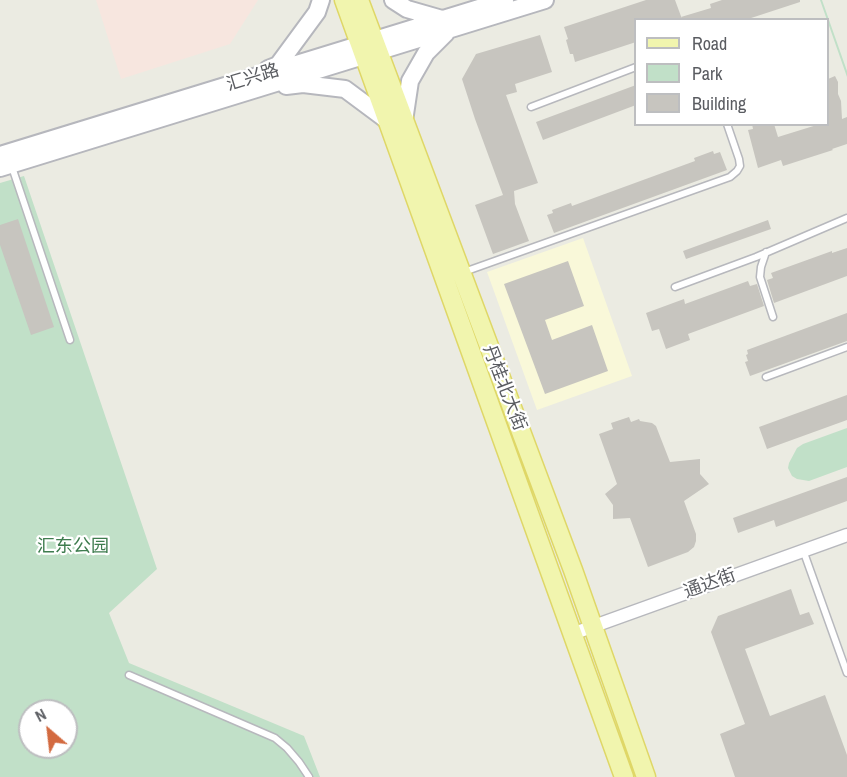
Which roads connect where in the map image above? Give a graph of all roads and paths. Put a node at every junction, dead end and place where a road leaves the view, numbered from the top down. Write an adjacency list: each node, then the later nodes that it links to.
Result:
1 (321, 0): 10 (main road)
2 (344, 0): 8 (main road, 丹桂北大街)
3 (359, 0): 8 (main road, 丹桂北大街)
4 (393, 0): 7 (main road)
5 (505, 0): 7 (main road)
6 (545, 0): 7 (main road)
7 (446, 24): 8 (main road, 汇兴路); 12 (main road)
8 (369, 48): 10 (main road, 汇兴路); 12 (main road, 丹桂北大街)
9 (634, 69): 11 (lane)
10 (252, 84): 12 (main road); 14 (main road, 汇兴路)
11 (531, 107)
12 (396, 121): 17 (main road, 丹桂北大街); 26 (main road, 丹桂北大街)
13 (728, 126): 17 (lane)
14 (5, 160): 20 (lane)
15 (847, 218): 16 (lane)
16 (766, 252): 18 (lane); 19 (lane)
17 (461, 273): 25 (main road, 丹桂北大街)
18 (675, 287)
19 (773, 317)
20 (70, 340)
21 (847, 347): 22 (lane)
22 (766, 377)
23 (847, 534): 24 (street, 通达街)
24 (802, 550): 25 (street, 通达街); 27 (lane)
25 (592, 627): 26 (street, 通达街); 31 (main road, 丹桂北大街)
26 (572, 634): 30 (main road, 丹桂北大街)
27 (847, 674)
28 (129, 675): 29 (lane)
29 (309, 777)
30 (624, 777)
31 (646, 777)

